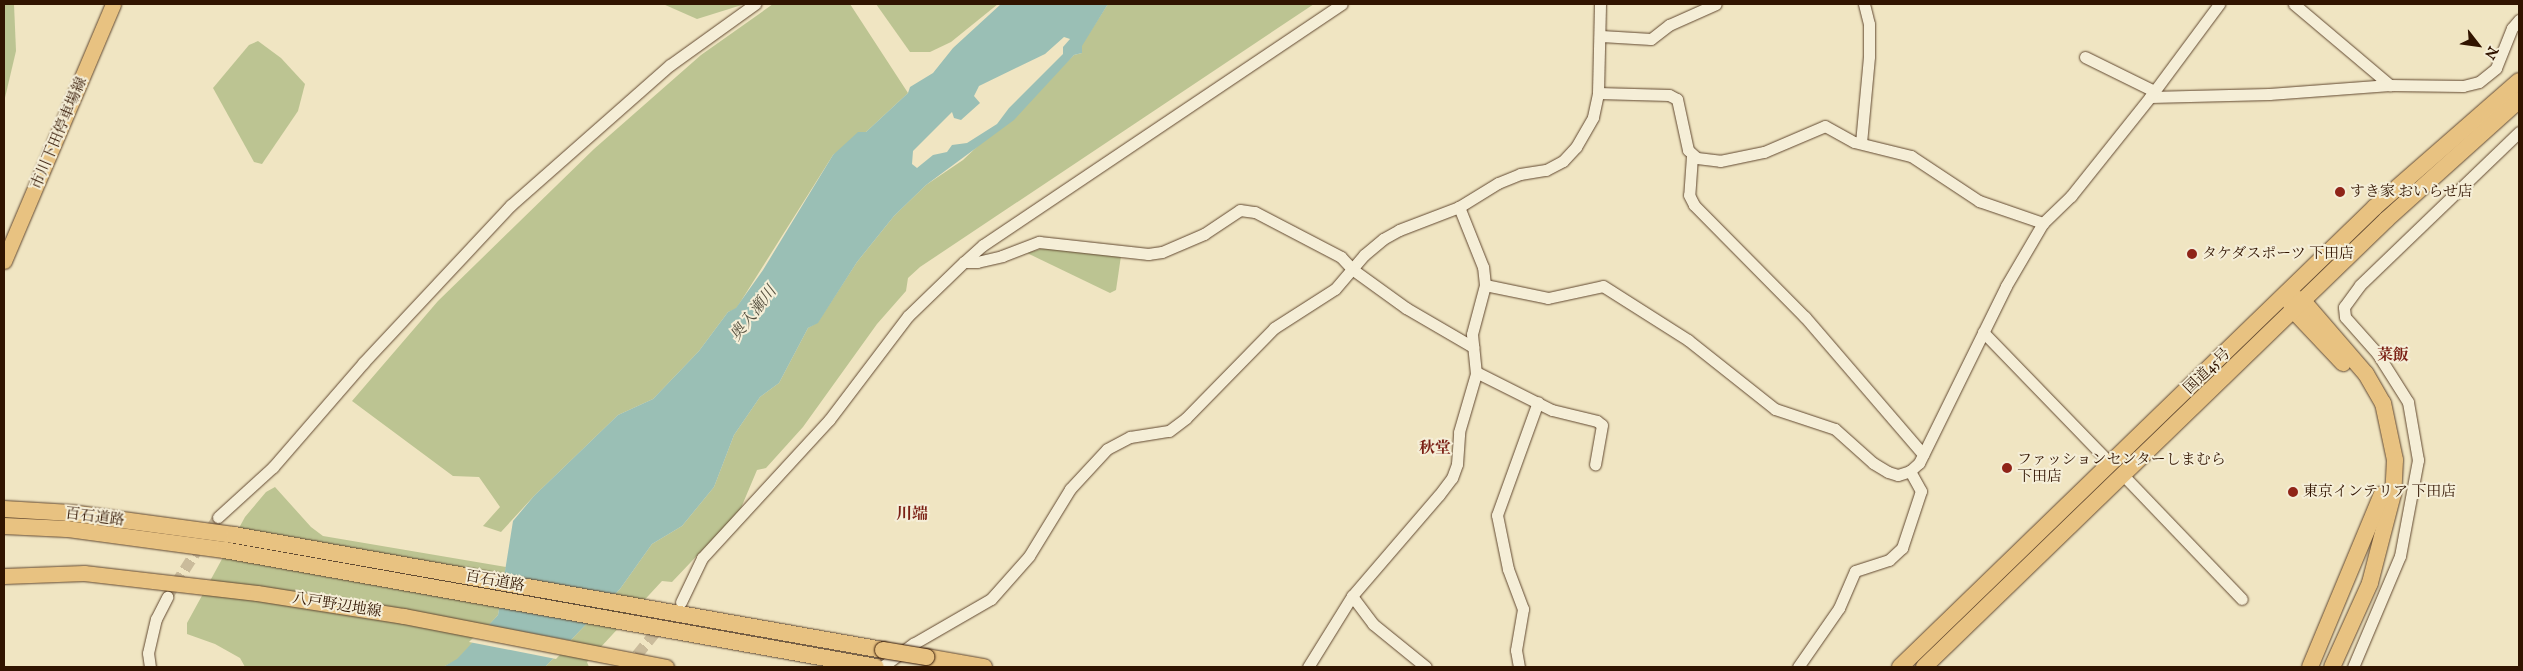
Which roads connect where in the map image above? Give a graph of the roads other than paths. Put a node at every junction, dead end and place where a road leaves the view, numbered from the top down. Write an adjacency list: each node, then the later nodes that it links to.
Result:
1 (113, 4): 22 (main road, 市川下田停車場線)
2 (755, 4): 37 (street)
3 (1342, 4): 23 (street)
4 (1600, 4): 10 (street)
5 (1716, 4): 10 (street)
6 (1864, 4): 18 (street)
7 (2219, 4): 15 (street)
8 (2294, 4): 13 (street)
9 (2519, 20): 13 (street)
10 (1601, 36): 14 (street)
11 (2085, 56): 15 (street)
12 (2519, 81): 26 (highway, 国道45号)
13 (2390, 85): 15 (street)
14 (1598, 93): 19 (street); 20 (street)
15 (2152, 94): 21 (street)
16 (2519, 100): 27 (highway, 国道45号)
17 (2519, 132): 57 (street)
18 (1862, 143): 19 (street); 21 (street)
19 (1692, 156): 32 (street)
20 (1460, 207): 24 (street); 25 (street)
21 (2043, 223): 28 (street)
22 (4, 261)
23 (964, 262): 24 (street); 43 (street)
24 (1352, 269): 29 (street); 47 (street)
25 (1485, 285): 29 (street); 35 (street)
26 (2287, 294): 27 (highway); 34 (highway, 国道45号)
27 (2298, 306): 34 (highway, 国道45号); 55 (highway); 56 (highway)
28 (1983, 332): 32 (street); 34 (street)
29 (1473, 347): 30 (street)
30 (1476, 372): 31 (street); 40 (street)
31 (1538, 402): 33 (street); 51 (street)
32 (1923, 454): 35 (street)
33 (1595, 464)
34 (2116, 469): 42 (street); 53 (highway, 国道45号); 54 (highway, 国道45号)
35 (1910, 471): 52 (street)
36 (4, 509): 48 (highway, 百石道路, bridge)
37 (218, 517)
38 (4, 526): 44 (highway, 百石道路)
39 (4, 576): 46 (main road, 八戸野辺地線)
40 (1352, 596): 49 (street); 50 (street)
41 (167, 597): 45 (street)
42 (2242, 598)
43 (681, 602)
44 (870, 666)
45 (150, 667)
46 (666, 667)
47 (882, 667)
48 (984, 667)
49 (1308, 667)
50 (1426, 667)
51 (1519, 667)
52 (1798, 667)
53 (1900, 667)
54 (1924, 667)
55 (2310, 667)
56 (2332, 667)
57 (2353, 667)

